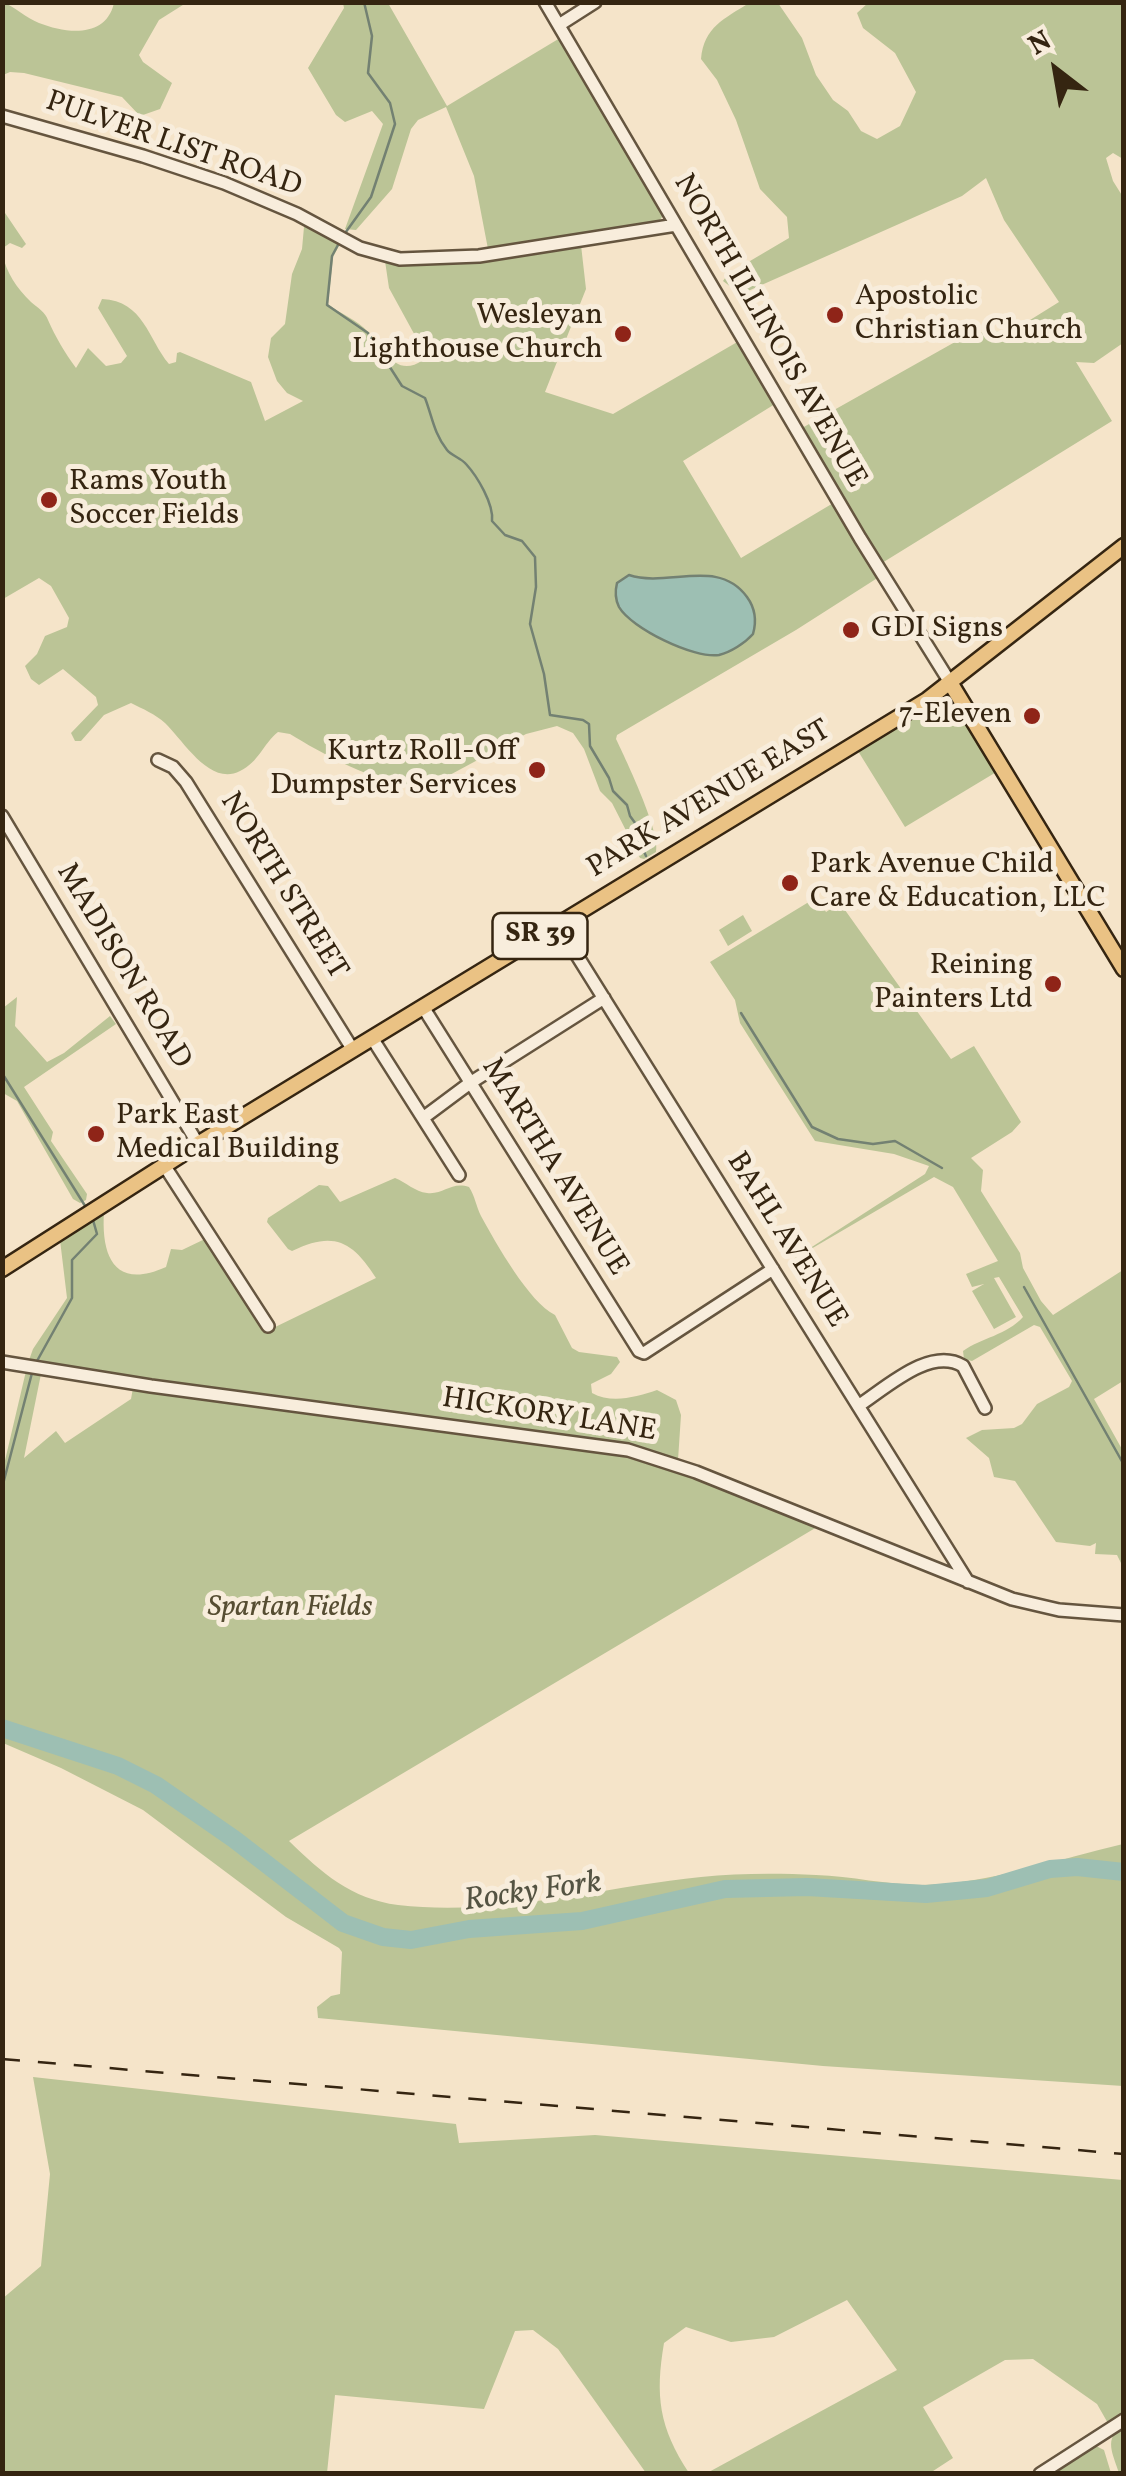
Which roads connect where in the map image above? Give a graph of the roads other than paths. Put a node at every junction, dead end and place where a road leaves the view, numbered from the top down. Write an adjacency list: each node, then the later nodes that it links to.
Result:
1 (546, 2): 3 (street, NORTH ILLINOIS AVENUE)
2 (595, 2): 3 (street)
3 (559, 25): 5 (street, NORTH ILLINOIS AVENUE)
4 (2, 116): 5 (street, PULVER LIST ROAD)
5 (676, 225): 7 (street, NORTH ILLINOIS AVENUE)
6 (1124, 546): 7 (main road, PARK AVENUE EAST / SR 39)
7 (951, 684): 10 (main road, PARK AVENUE EAST / SR 39); 11 (main road)
8 (158, 760): 15 (street, NORTH STREET)
9 (2, 816): 18 (street, MADISON ROAD)
10 (558, 925): 12 (street, BAHL AVENUE); 13 (main road, PARK AVENUE EAST / SR 39)
11 (1124, 969)
12 (604, 998): 16 (street); 22 (street, BAHL AVENUE)
13 (423, 1007): 14 (main road, PARK AVENUE EAST / SR 39); 16 (street, MARTHA AVENUE)
14 (372, 1038): 15 (main road, PARK AVENUE EAST / SR 39); 17 (street)
15 (353, 1050): 18 (main road, PARK AVENUE EAST / SR 39)
16 (470, 1082): 17 (street); 22 (street, MARTHA AVENUE)
17 (423, 1118): 20 (street)
18 (198, 1144): 19 (main road, PARK AVENUE EAST / SR 39)
19 (164, 1165): 21 (main road, PARK AVENUE EAST / SR 39); 23 (street)
20 (459, 1175)
21 (2, 1268)
22 (773, 1270): 25 (street, BAHL AVENUE)
23 (268, 1326)
24 (2, 1362): 27 (street, HICKORY LANE)
25 (858, 1406): 26 (street); 27 (street, BAHL AVENUE)
26 (985, 1408)
27 (968, 1582): 28 (street, HICKORY LANE)
28 (1124, 1616)
29 (1124, 2420): 30 (street)
30 (1040, 2474)

